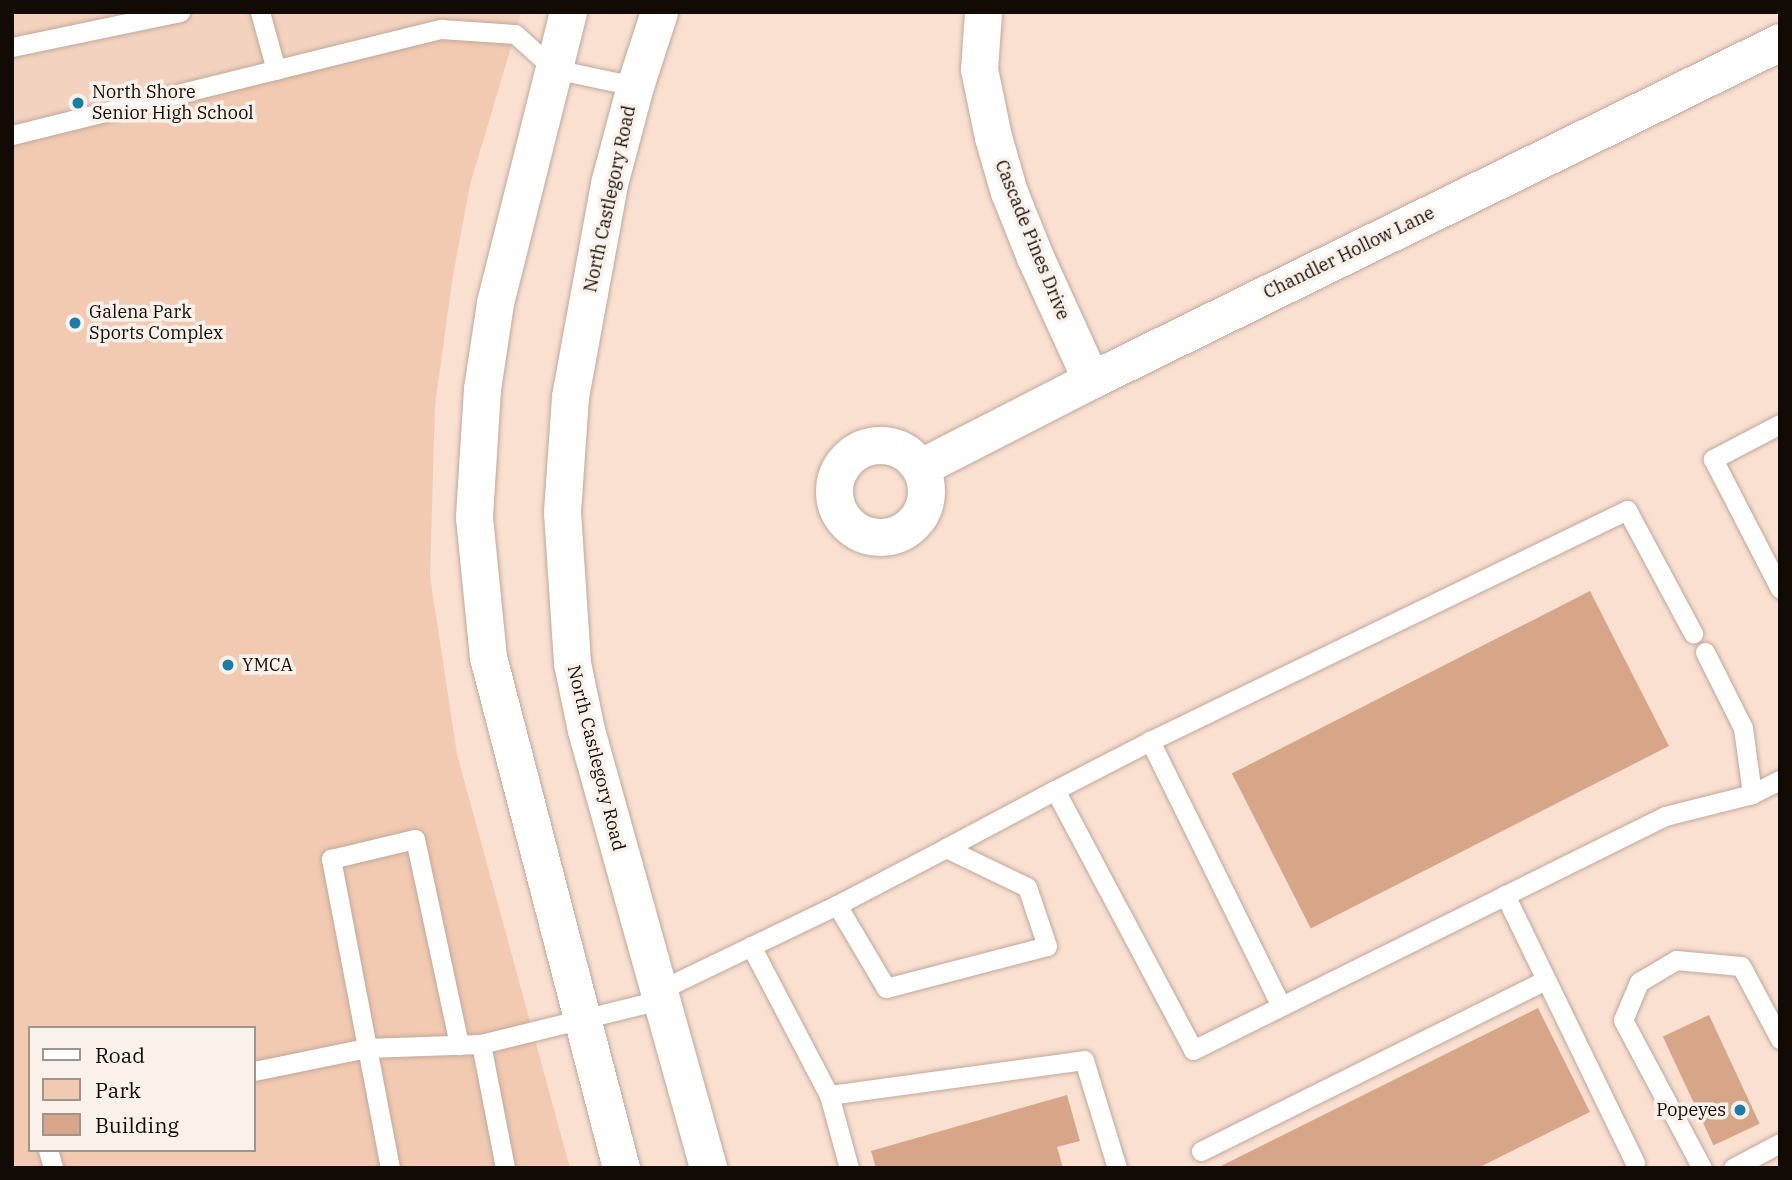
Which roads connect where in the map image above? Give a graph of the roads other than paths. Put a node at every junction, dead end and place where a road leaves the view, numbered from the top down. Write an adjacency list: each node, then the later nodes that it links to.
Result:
1 (180, 12): 7 (lane)
2 (260, 12): 9 (lane)
3 (568, 12): 8 (street)
4 (659, 12): 10 (street, North Castlegory Road)
5 (983, 12): 12 (street, Cascade Pines Drive)
6 (1780, 42): 12 (street, Chandler Hollow Lane)
7 (12, 47)
8 (554, 69): 9 (lane); 10 (lane); 29 (street)
9 (276, 70): 11 (lane)
10 (635, 86): 27 (street, North Castlegory Road)
11 (12, 135)
12 (1091, 380): 14 (street, Chandler Hollow Lane)
13 (1780, 424): 15 (lane)
14 (921, 467)
15 (1780, 589)
16 (1693, 633): 18 (lane)
17 (1705, 652): 21 (lane)
18 (1150, 741): 20 (lane); 28 (lane)
19 (1780, 780): 21 (lane)
20 (1055, 790): 22 (lane); 28 (lane)
21 (1752, 794): 23 (lane)
22 (947, 848): 24 (lane); 24 (lane)
23 (1505, 895): 26 (lane); 28 (lane)
24 (837, 905): 25 (lane)
25 (751, 946): 27 (lane); 35 (lane)
26 (1545, 980): 37 (lane); 38 (lane)
27 (659, 995): 29 (lane); 42 (street, North Castlegory Road)
28 (1281, 1006)
29 (583, 1019): 31 (lane); 41 (street)
30 (1780, 1039): 45 (lane)
31 (481, 1044): 32 (lane); 40 (lane)
32 (459, 1045): 33 (lane); 33 (lane)
33 (366, 1048): 34 (lane); 39 (lane)
34 (256, 1071)
35 (829, 1095): 43 (lane); 44 (lane)
36 (1780, 1143): 46 (lane)
37 (1201, 1151)
38 (1632, 1166)
39 (390, 1168)
40 (505, 1168)
41 (621, 1168)
42 (708, 1168)
43 (849, 1168)
44 (1117, 1168)
45 (1702, 1168)
46 (1733, 1168)

